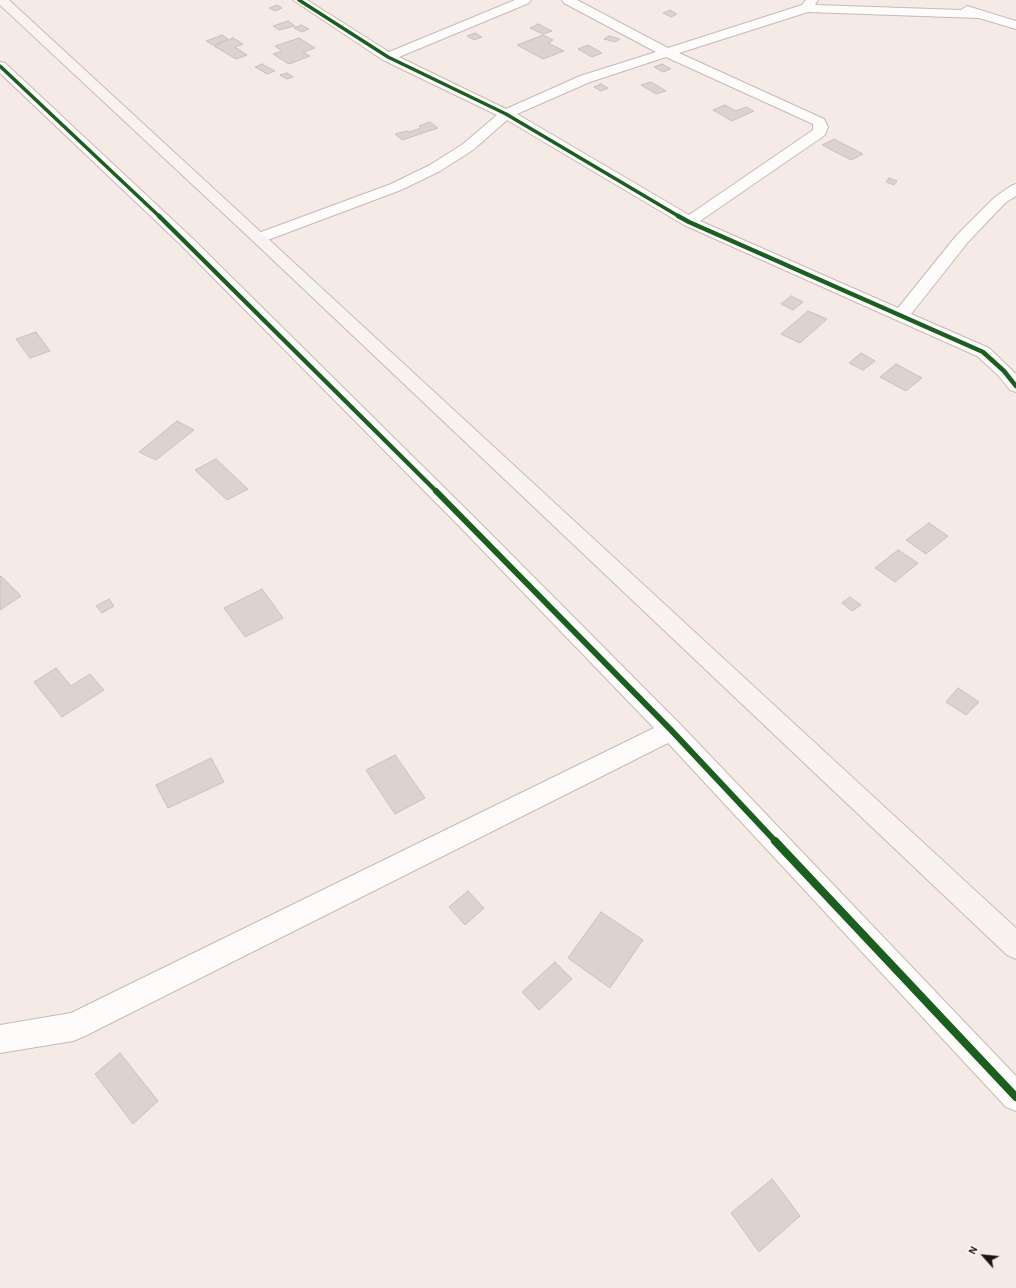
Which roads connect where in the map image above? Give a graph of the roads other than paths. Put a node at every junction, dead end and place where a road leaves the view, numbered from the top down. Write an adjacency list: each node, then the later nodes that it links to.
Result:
1 (2, 0): 17 (main road)
2 (299, 0): 12 (street)
3 (525, 0): 12 (street)
4 (568, 0): 11 (street)
5 (822, 0): 8 (street)
6 (934, 0): 9 (street)
7 (810, 4): 8 (street); 11 (street)
8 (852, 10): 9 (street)
9 (980, 14): 10 (street)
10 (1016, 25)
11 (667, 53): 14 (street); 16 (street)
12 (388, 57): 14 (street)
13 (0, 66): 22 (street)
14 (506, 114): 16 (street); 17 (street)
15 (1016, 189): 18 (street)
16 (689, 222): 18 (street)
17 (259, 238): 23 (main road)
18 (900, 316): 19 (street)
19 (983, 352): 20 (street); 21 (street)
20 (1016, 363)
21 (1016, 386)
22 (672, 730): 24 (street); 25 (street)
23 (1016, 946)
24 (0, 1039)
25 (1016, 1097)

